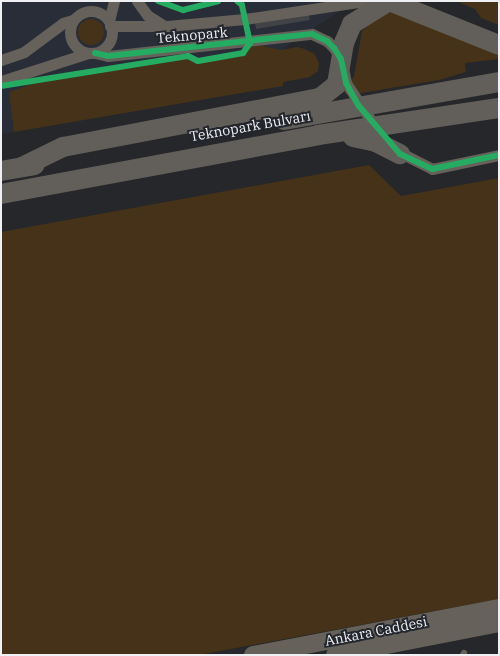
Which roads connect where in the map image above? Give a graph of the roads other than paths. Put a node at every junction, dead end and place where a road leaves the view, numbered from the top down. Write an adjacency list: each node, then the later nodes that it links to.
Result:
1 (85, 1): 7 (street)
2 (114, 1): 8 (street)
3 (136, 1): 9 (street, Teknopark)
4 (365, 1): 9 (street, Teknopark)
5 (385, 1): 6 (street)
6 (389, 1): 10 (highway); 12 (highway)
7 (76, 18): 8 (street, Teknopark); 11 (street); 13 (street)
8 (110, 24): 9 (street, Teknopark); 11 (street)
9 (167, 26)
10 (499, 45)
11 (91, 53): 12 (street, Teknopark); 14 (street, Teknopark)
12 (341, 59): 16 (street); 22 (highway)
13 (1, 60)
14 (1, 82)
15 (499, 82): 16 (highway, Teknopark Bulvarı)
16 (359, 106): 18 (street); 22 (highway, Teknopark Bulvarı)
17 (499, 108): 18 (highway, Teknopark Bulvarı)
18 (376, 129): 19 (highway, Teknopark Bulvarı); 20 (street)
19 (318, 135): 20 (highway); 24 (highway, Teknopark Bulvarı)
20 (400, 154): 21 (street)
21 (499, 155)
22 (22, 167): 23 (highway, Teknopark Bulvarı)
23 (1, 170)
24 (1, 194)
25 (499, 608): 27 (main road, Ankara Caddesi)
26 (499, 624): 28 (main road, Ankara Caddesi)
27 (253, 655)
28 (335, 655)

